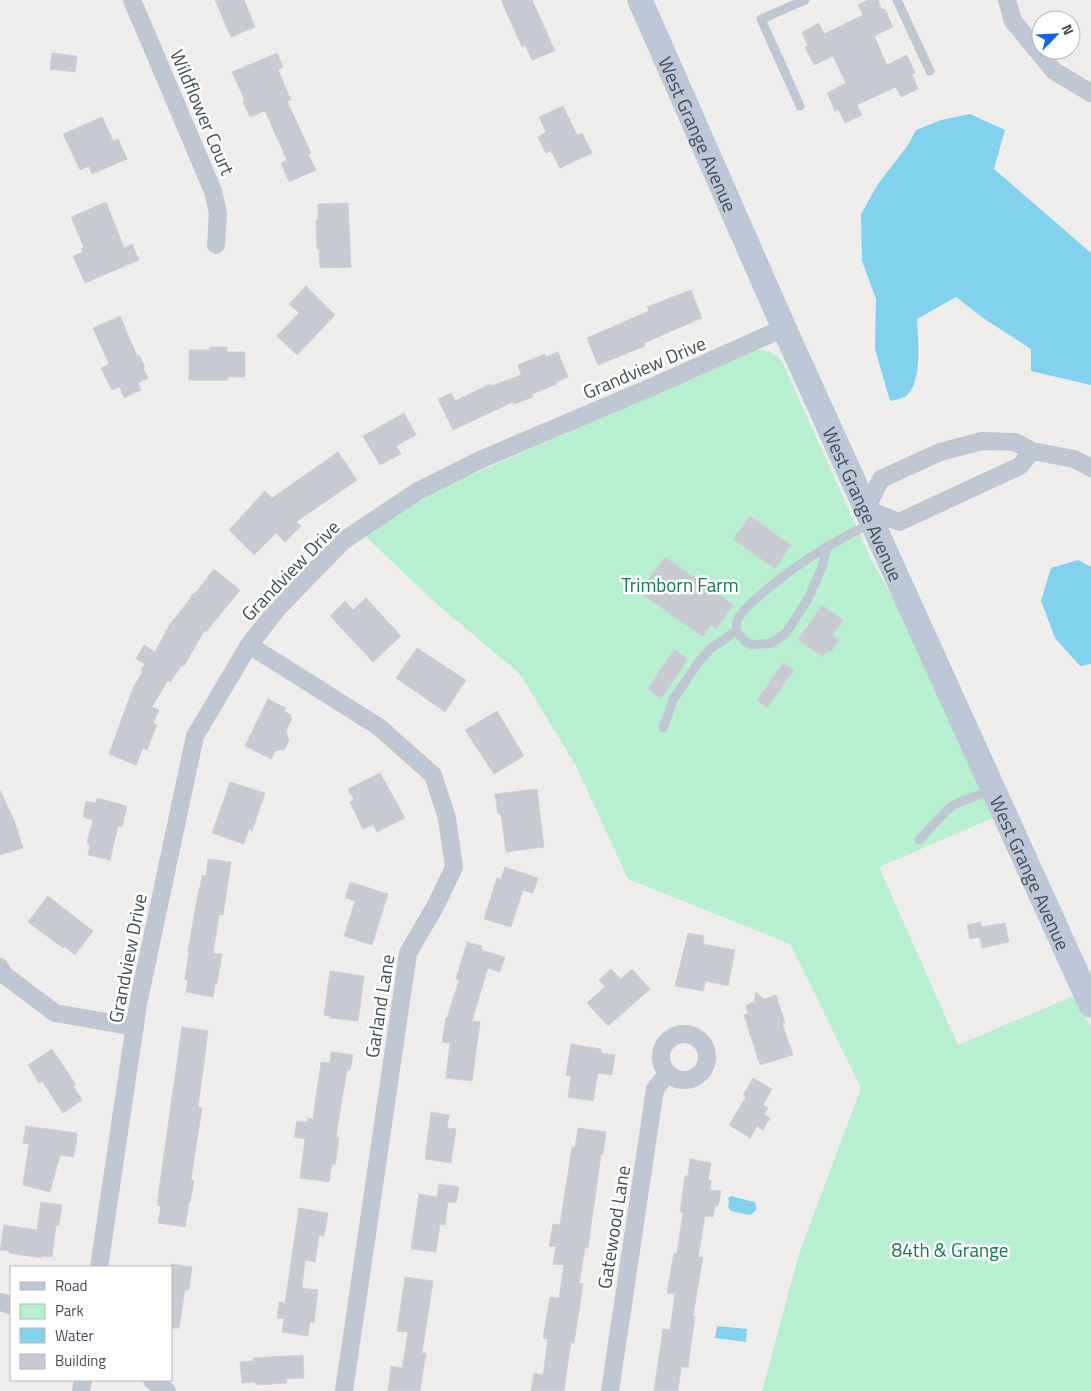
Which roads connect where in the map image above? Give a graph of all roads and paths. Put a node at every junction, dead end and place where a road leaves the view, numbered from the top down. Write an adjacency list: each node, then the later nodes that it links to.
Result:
1 (132, 0): 9 (street, Wildflower Court)
2 (640, 0): 10 (street, West Grange Avenue)
3 (805, 0): 8 (lane)
4 (896, 0): 6 (lane)
5 (1012, 2): 7 (street)
6 (930, 71)
7 (1091, 93)
8 (800, 106)
9 (216, 245)
10 (784, 328): 13 (street, West Grange Avenue); 16 (street, Grandview Drive)
11 (1032, 451): 12 (street); 13 (street); 13 (street)
12 (1091, 468)
13 (869, 516): 14 (lane); 18 (street, West Grange Avenue)
14 (827, 547): 15 (lane); 15 (lane)
15 (736, 631): 17 (lane)
16 (248, 645): 22 (street, Grandview Drive); 27 (street, Garland Lane)
17 (663, 728)
18 (993, 790): 19 (lane); 21 (street, West Grange Avenue)
19 (919, 840)
20 (0, 967): 22 (street)
21 (1091, 1005)
22 (135, 1027): 24 (street, Grandview Drive)
23 (668, 1073): 28 (street, Gatewood Lane)
24 (99, 1266)
25 (153, 1381): 26 (street)
26 (167, 1391)
27 (344, 1391)
28 (610, 1391)

